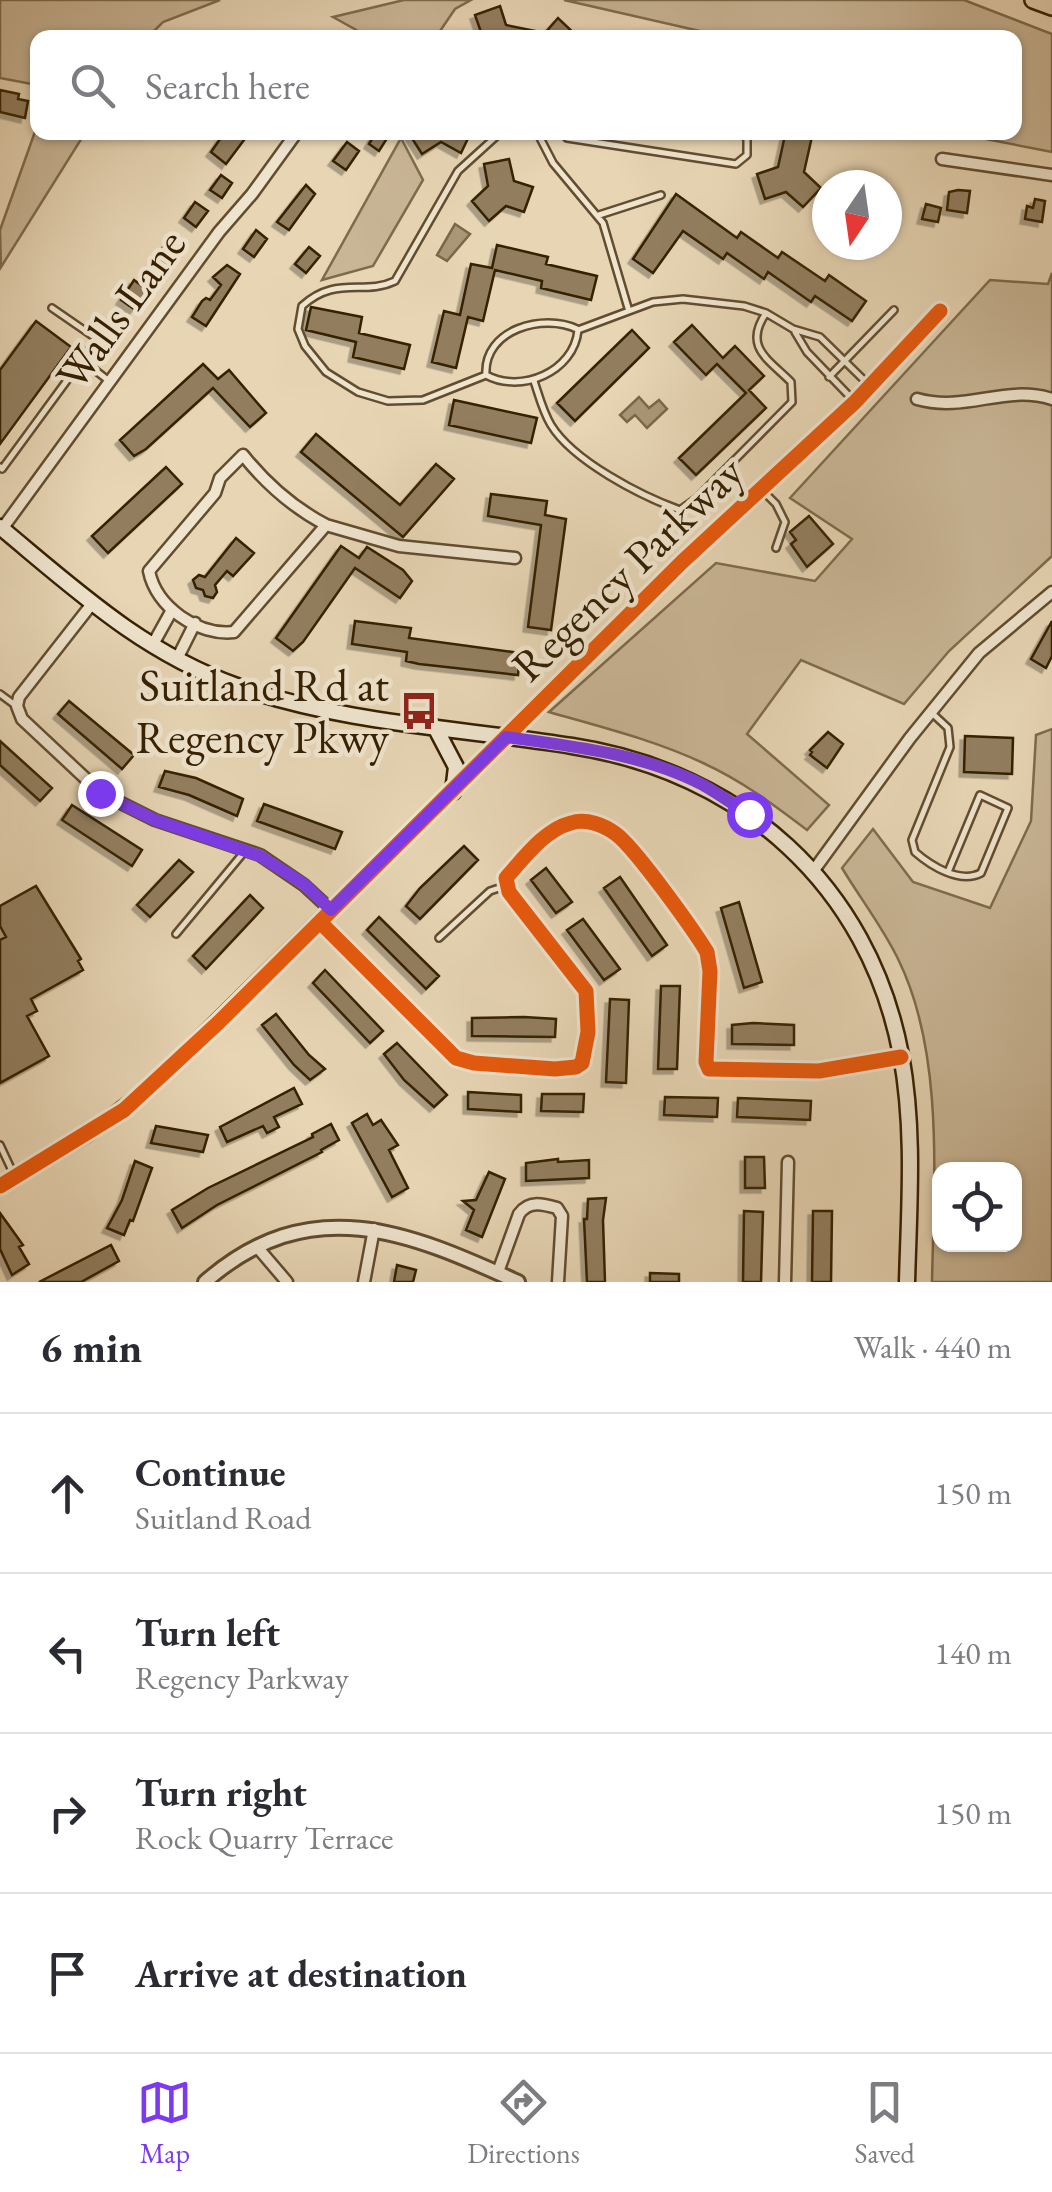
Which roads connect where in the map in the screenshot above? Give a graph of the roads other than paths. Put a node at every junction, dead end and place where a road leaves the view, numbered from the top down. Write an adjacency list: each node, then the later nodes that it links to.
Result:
1 (1033, 0): 2 (highway)
2 (1052, 7)
3 (291, 140): 24 (street, Walls Lane)
4 (493, 140): 21 (lane)
5 (540, 140): 11 (lane)
6 (581, 140): 7 (lane)
7 (747, 140)
8 (942, 159): 9 (street)
9 (1052, 175)
10 (662, 194): 11 (lane)
11 (598, 216): 13 (lane)
12 (52, 308): 19 (lane)
13 (628, 309): 16 (lane); 18 (lane)
14 (894, 310): 20 (lane)
15 (940, 311): 25 (street, Regency Parkway)
16 (766, 313): 17 (lane); 23 (lane)
17 (793, 329): 20 (lane); 22 (lane)
18 (578, 330): 21 (lane); 23 (lane)
19 (82, 360): 24 (lane); 29 (lane)
20 (845, 360): 22 (lane); 25 (lane)
21 (486, 374): 23 (lane)
22 (829, 376): 28 (lane)
23 (533, 380)
24 (110, 382): 32 (street, Walls Lane)
25 (870, 386): 28 (street, Regency Parkway)
26 (916, 399): 27 (street)
27 (1052, 399)
28 (855, 402): 30 (street, Regency Parkway)
29 (0, 467)
30 (762, 490): 33 (lane); 45 (street, Regency Parkway)
31 (326, 525): 34 (street); 37 (street); 38 (street)
32 (1, 528): 36 (main road)
33 (776, 548)
34 (515, 558)
35 (1052, 592): 43 (street)
36 (90, 605): 39 (main road); 42 (street)
37 (172, 610): 38 (street); 39 (street)
38 (195, 624): 40 (street)
39 (152, 646): 40 (main road)
40 (177, 659): 44 (main road)
41 (0, 694): 42 (lane)
42 (17, 706): 47 (street)
43 (930, 712): 48 (street); 49 (lane)
44 (435, 727): 45 (main road); 46 (main road)
45 (506, 737): 46 (street, Regency Parkway); 48 (main road)
46 (453, 792): 51 (street, Regency Parkway)
47 (245, 851): 51 (street); 53 (lane)
48 (814, 870): 55 (main road)
49 (948, 872): 49 (lane)
50 (506, 886): 52 (street); 54 (lane); 55 (street)
51 (331, 910): 52 (street, Regency Parkway)
52 (320, 922): 58 (street, Regency Parkway)
53 (176, 934)
54 (439, 938)
55 (901, 1058): 69 (main road)
56 (0, 1144): 58 (lane)
57 (788, 1162): 68 (street)
58 (15, 1177): 59 (street, Regency Parkway)
59 (0, 1186)
60 (374, 1229): 61 (street); 62 (street); 65 (street)
61 (258, 1248): 63 (street); 64 (street)
62 (498, 1272): 66 (street); 67 (street)
63 (205, 1282)
64 (286, 1282)
65 (364, 1282)
66 (518, 1282)
67 (558, 1282)
68 (785, 1282)
69 (907, 1282)

